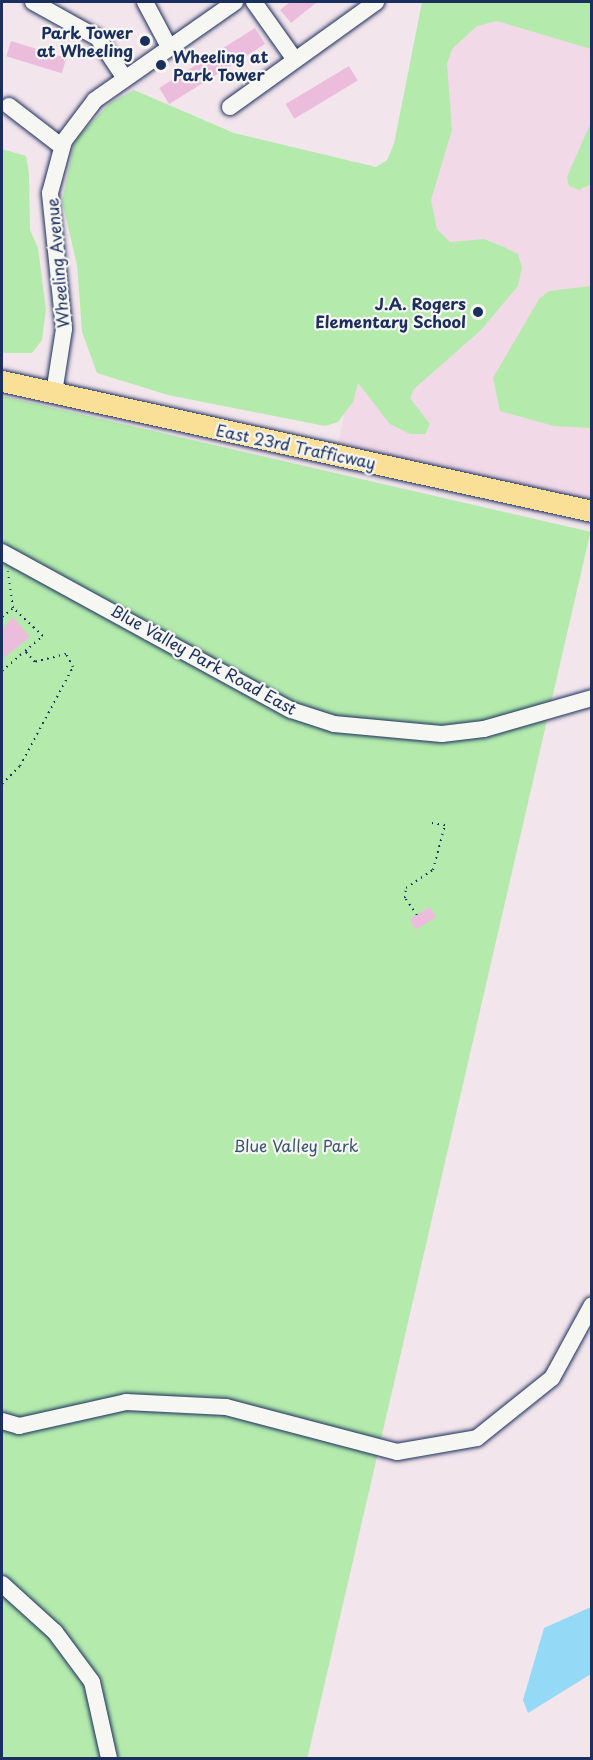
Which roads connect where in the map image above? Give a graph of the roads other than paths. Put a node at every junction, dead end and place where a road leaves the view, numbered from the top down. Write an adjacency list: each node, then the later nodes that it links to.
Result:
1 (33, 2): 8 (street)
2 (145, 2): 6 (street)
3 (235, 2): 6 (street, Wheeling Avenue)
4 (254, 2): 7 (street)
5 (376, 2): 7 (street)
6 (168, 47): 8 (street, Wheeling Avenue)
7 (295, 60): 10 (street)
8 (124, 77): 11 (street, Wheeling Avenue)
9 (9, 106): 11 (street)
10 (230, 107)
11 (62, 146): 13 (street, Wheeling Avenue)
12 (2, 381): 13 (main road, East 23rd Trafficway)
13 (54, 393): 14 (main road, East 23rd Trafficway)
14 (591, 511)
15 (5, 557): 16 (street, Blue Valley Park Road East)
16 (591, 698)
17 (591, 1305): 19 (street)
18 (2, 1421): 19 (street)
19 (19, 1426): 20 (street)
20 (2, 1436)
21 (2, 1584): 22 (street)
22 (109, 1758)

